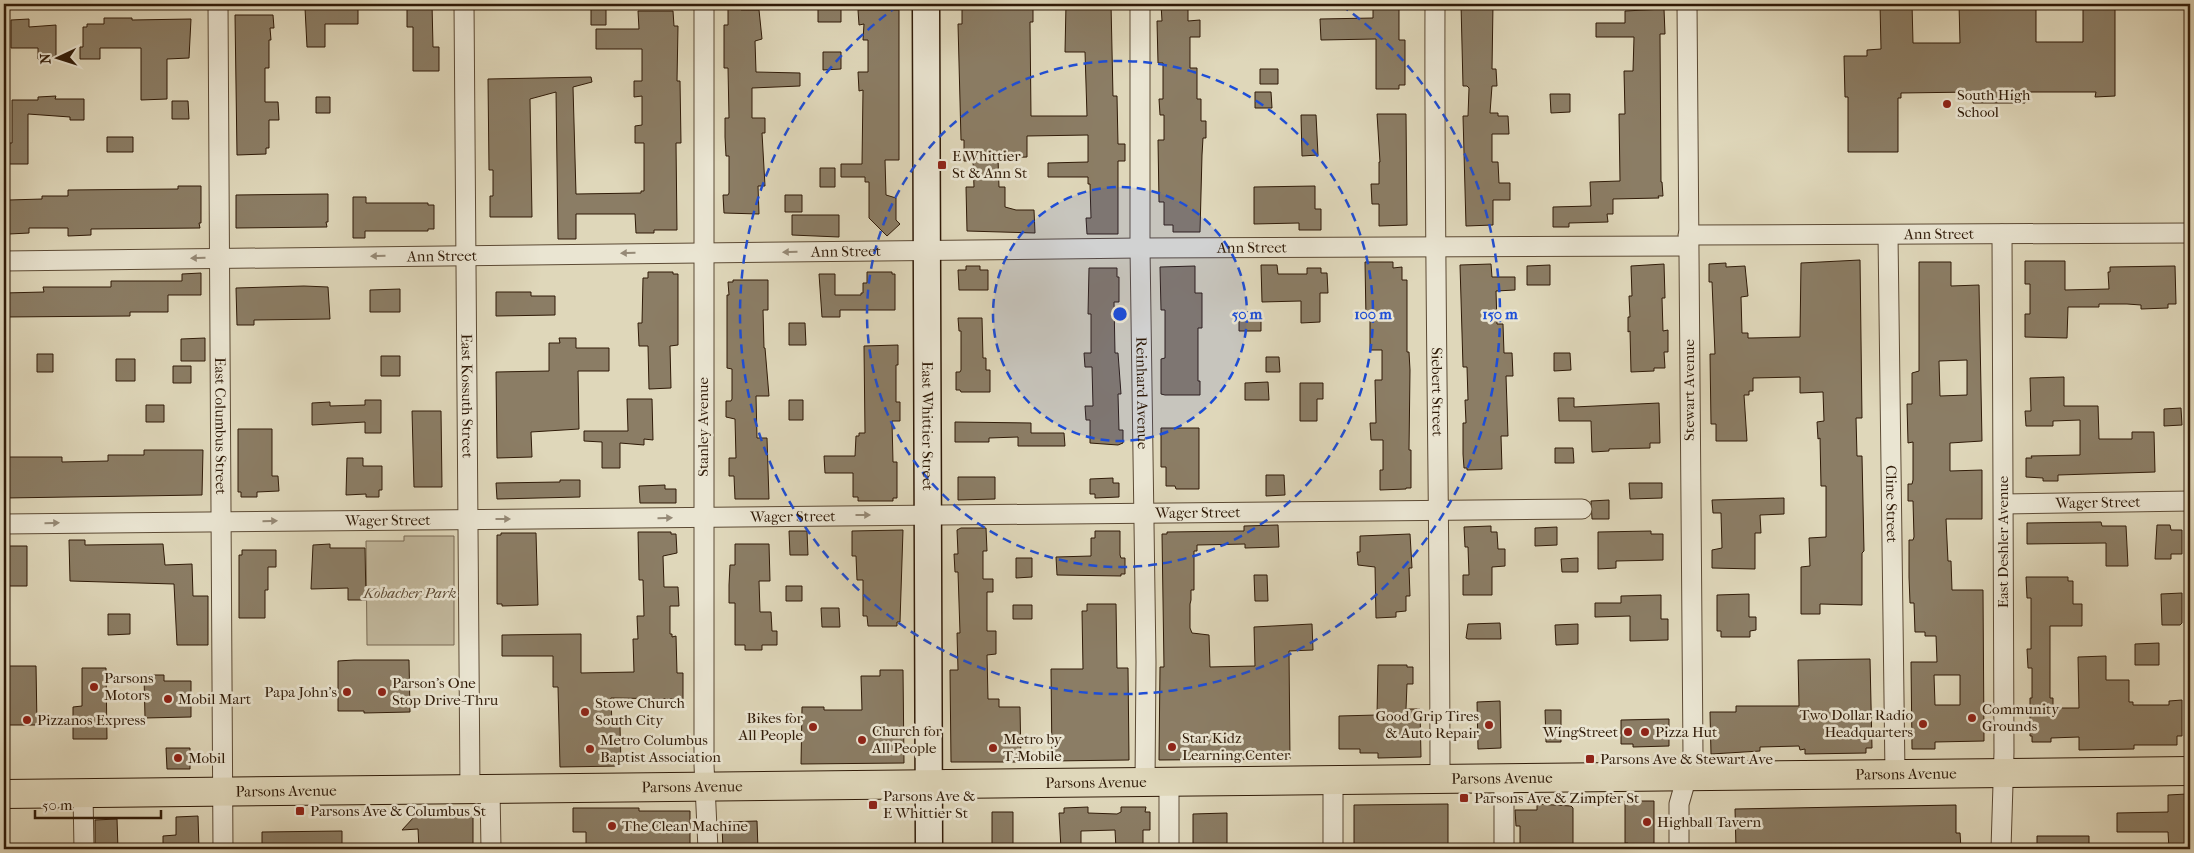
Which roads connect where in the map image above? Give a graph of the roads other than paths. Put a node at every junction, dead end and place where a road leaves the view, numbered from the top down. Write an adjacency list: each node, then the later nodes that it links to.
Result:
1 (218, 4): 17 (street, East Columbus Street)
2 (464, 4): 16 (street, East Kossuth Street)
3 (704, 4): 15 (street, Stanley Avenue)
4 (926, 4): 14 (street, East Whittier Street)
5 (1140, 4): 13 (street, Reinhard Avenue)
6 (1434, 4): 12 (street, Siebert Street)
7 (1687, 4): 11 (street, Stewart Avenue)
8 (2190, 233): 9 (street, Ann Street)
9 (2002, 234): 10 (street, Ann Street); 20 (street, East Deshler Avenue)
10 (1888, 235): 11 (street, Ann Street); 31 (street, Cline Street)
11 (1688, 240): 12 (street, Ann Street); 32 (street, Stewart Avenue)
12 (1434, 246): 13 (street, Ann Street); 22 (street, Siebert Street)
13 (1140, 248): 14 (street, Ann Street); 23 (street, Reinhard Avenue)
14 (926, 250): 15 (street, Ann Street, one-way to 15); 24 (street, East Whittier Street)
15 (704, 252): 16 (street, Ann Street, one-way to 16); 25 (street, Stanley Avenue)
16 (465, 256): 17 (street, Ann Street, one-way to 17); 26 (street, East Kossuth Street)
17 (220, 258): 18 (street, Ann Street, one-way to 18); 27 (street, East Columbus Street)
18 (4, 261)
19 (2190, 502): 20 (street, Wager Street)
20 (2004, 504): 30 (street, East Deshler Avenue)
21 (1582, 509): 22 (street, Wager Street)
22 (1438, 510): 23 (street, Wager Street); 34 (street, Siebert Street)
23 (1144, 512): 24 (street, Wager Street); 36 (street, Reinhard Avenue)
24 (927, 515): 25 (street, Wager Street, one-way to 24); 37 (street, East Whittier Street)
25 (703, 517): 26 (street, Wager Street, one-way to 25); 38 (street, Stanley Avenue)
26 (467, 519): 27 (street, Wager Street, one-way to 26); 39 (street, East Kossuth Street)
27 (221, 521): 28 (street, Wager Street, one-way to 27); 40 (street, East Columbus Street)
28 (4, 524)
29 (2190, 771): 30 (main road, Parsons Avenue)
30 (2003, 773): 31 (main road, Parsons Avenue); 52 (street, East Deshler Avenue)
31 (1895, 774): 32 (main road, Parsons Avenue)
32 (1686, 776): 33 (main road, Parsons Avenue); 51 (street, Stewart Avenue)
33 (1504, 777): 34 (main road, Parsons Avenue); 50 (street)
34 (1440, 779): 35 (main road, Parsons Avenue)
35 (1333, 781): 36 (main road, Parsons Avenue); 49 (street)
36 (1157, 782): 37 (main road, Parsons Avenue); 48 (street, Reinhard Avenue)
37 (929, 784): 38 (main road, Parsons Avenue); 47 (street, East Whittier Street)
38 (706, 787): 39 (main road, Parsons Avenue); 46 (street, Stanley Avenue)
39 (480, 789): 40 (main road, Parsons Avenue); 45 (street, East Kossuth Street)
40 (222, 793): 42 (main road, Parsons Avenue); 44 (street, East Columbus Street)
41 (4, 794): 42 (main road, Parsons Avenue)
42 (83, 794): 43 (street)
43 (84, 849)
44 (223, 849)
45 (491, 849)
46 (708, 849)
47 (929, 849)
48 (1169, 849)
49 (1333, 849)
50 (1504, 849)
51 (1679, 849)
52 (2001, 849)

